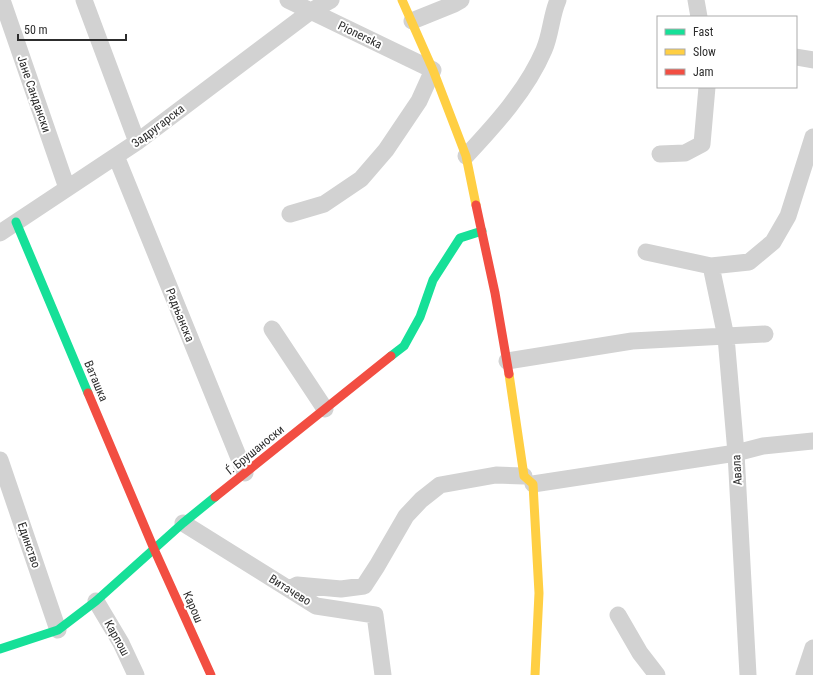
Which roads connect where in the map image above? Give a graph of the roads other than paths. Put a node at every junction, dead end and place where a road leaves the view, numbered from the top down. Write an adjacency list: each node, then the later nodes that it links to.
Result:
1 (2, 0): 21 (street, Јане Сандански)
2 (84, 0): 17 (street)
3 (288, 0): 9 (street, Pionerska)
4 (331, 0): 9 (street, Задругарска)
5 (402, 0): 11 (street)
6 (461, 0): 11 (street)
7 (558, 0): 20 (street)
8 (696, 0): 10 (street)
9 (311, 11): 14 (street, Pionerska); 17 (street, Задругарска)
10 (699, 16)
11 (412, 21): 14 (street)
12 (797, 57): 13 (street)
13 (813, 60)
14 (433, 70): 20 (street); 22 (street)
15 (707, 88): 18 (street)
16 (813, 137): 27 (street)
17 (137, 142): 19 (street, Задругарска)
18 (660, 154)
19 (116, 156): 21 (street, Задругарска); 36 (street, Радњанска)
20 (466, 156): 24 (street)
21 (67, 188): 23 (street, Задругарска)
22 (290, 214)
23 (16, 222): 25 (street, Задругарска); 39 (street, Ваташка)
24 (482, 231): 31 (street); 32 (street, Ѓ. Брушаноски)
25 (0, 233)
26 (646, 252): 27 (street)
27 (711, 266): 30 (street, Авала)
28 (272, 329): 32 (street)
29 (765, 334): 30 (street)
30 (726, 337): 31 (street); 34 (street, Авала)
31 (507, 361): 37 (street)
32 (325, 409): 36 (street, Ѓ. Брушаноски)
33 (813, 441): 34 (street)
34 (736, 453): 37 (street); 51 (street, Авала)
35 (0, 460): 43 (street, Единство)
36 (245, 473): 38 (street, Ѓ. Брушаноски)
37 (529, 480): 40 (street); 49 (street)
38 (183, 523): 39 (street, Ѓ. Брушаноски); 40 (street, Витачево)
39 (154, 549): 41 (street, Ѓ. Брушаноски); 47 (street, Карош)
40 (289, 589): 48 (street, Витачево)
41 (96, 601): 43 (street, Ѓ. Брушаноски); 46 (street, Карпош)
42 (618, 615): 50 (street)
43 (58, 630): 45 (street, Ѓ. Брушаноски)
44 (813, 648): 52 (street)
45 (0, 649)
46 (136, 675)
47 (211, 675)
48 (383, 675)
49 (535, 675)
50 (657, 675)
51 (748, 675)
52 (804, 675)

